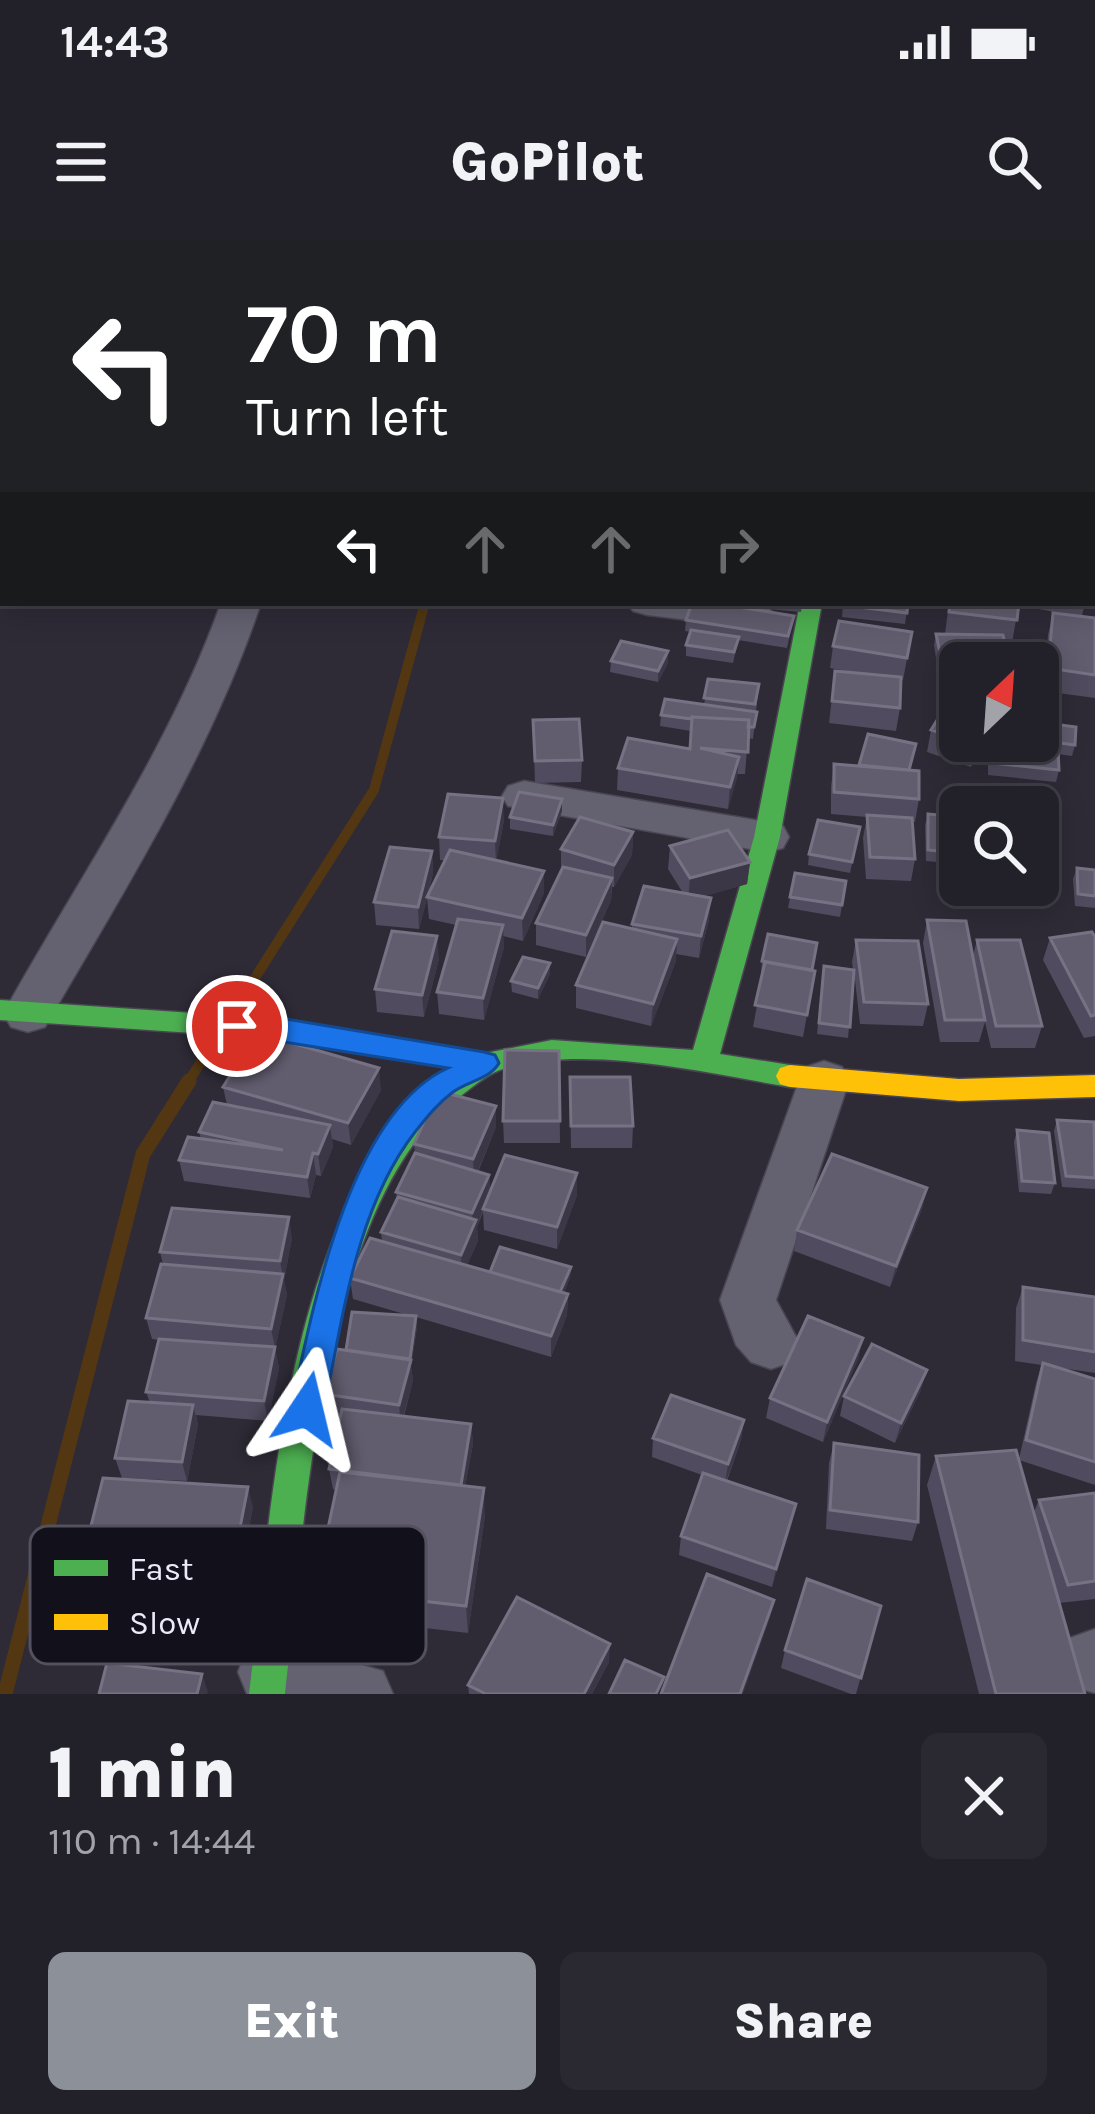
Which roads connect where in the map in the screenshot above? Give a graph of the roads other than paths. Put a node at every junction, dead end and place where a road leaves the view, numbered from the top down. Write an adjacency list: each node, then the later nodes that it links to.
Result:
1 (241, 606): 6 (street)
2 (695, 606): 3 (street)
3 (809, 613): 5 (street)
4 (524, 796): 5 (street)
5 (766, 837): 8 (street)
6 (14, 1012): 7 (street)
7 (484, 1063): 8 (street); 12 (street)
8 (704, 1063): 9 (street)
9 (824, 1081): 10 (street); 11 (street)
10 (1095, 1086)
11 (771, 1344)
12 (291, 1526)
13 (268, 1683): 14 (street)
14 (360, 1694)

